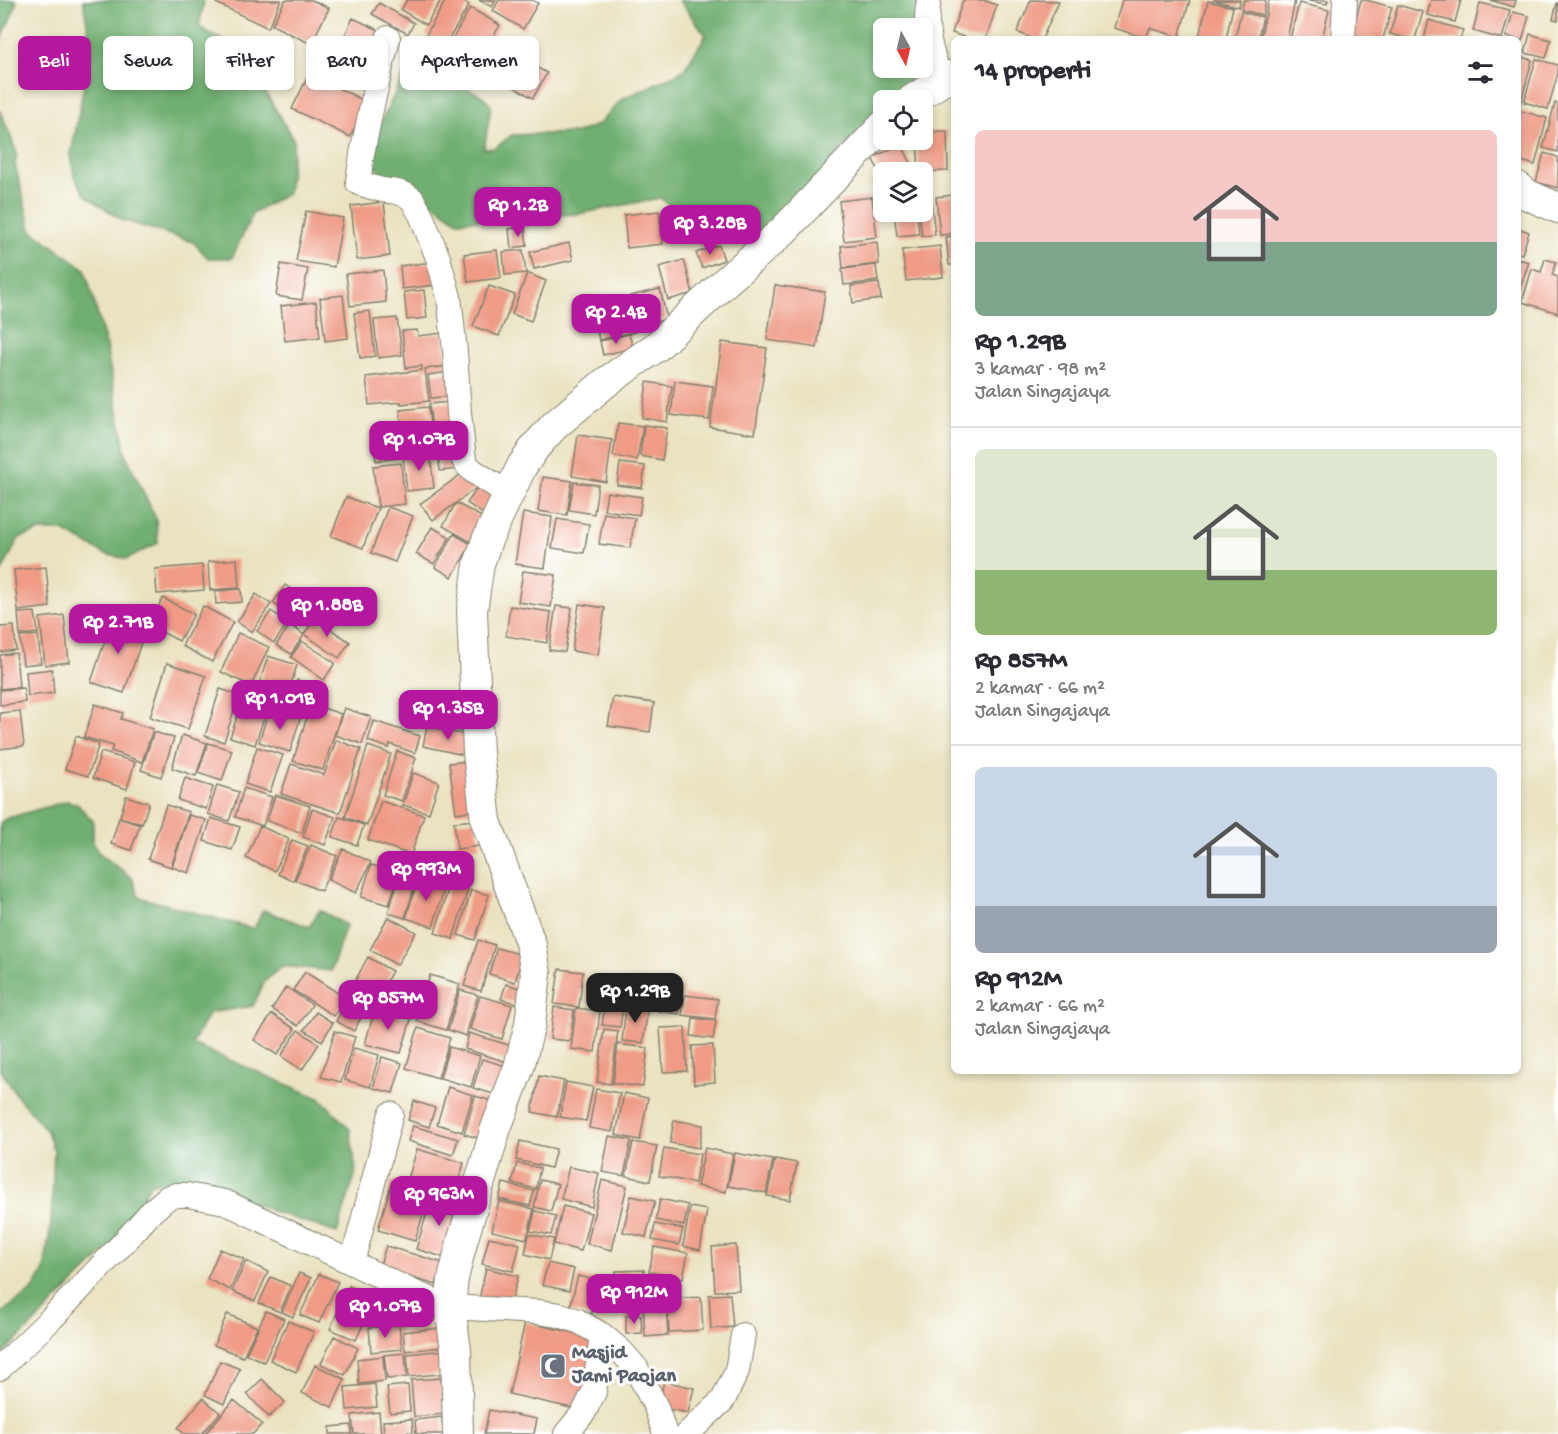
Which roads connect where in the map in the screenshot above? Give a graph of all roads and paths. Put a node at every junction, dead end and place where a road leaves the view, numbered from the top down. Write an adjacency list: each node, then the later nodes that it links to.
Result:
1 (929, 0): 4 (street)
2 (1345, 0): 3 (street)
3 (1343, 36)
4 (948, 78): 6 (street)
5 (376, 90): 10 (street)
6 (928, 90)
7 (873, 137): 10 (street)
8 (1521, 190): 9 (street)
9 (1558, 208)
10 (510, 495): 13 (street)
11 (391, 1114): 12 (street)
12 (352, 1263): 13 (street); 16 (street)
13 (450, 1307): 14 (street); 17 (street)
14 (602, 1335): 18 (street); 19 (street)
15 (743, 1335): 20 (street)
16 (0, 1368)
17 (458, 1434)
18 (566, 1434)
19 (665, 1434)
20 (687, 1434)

